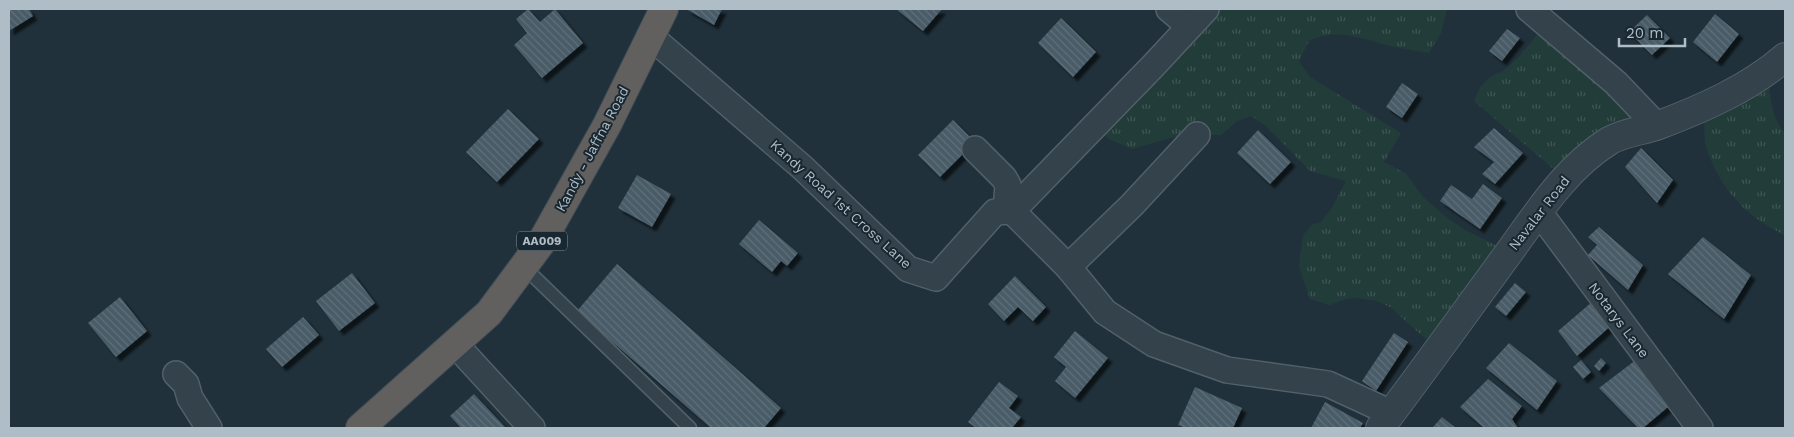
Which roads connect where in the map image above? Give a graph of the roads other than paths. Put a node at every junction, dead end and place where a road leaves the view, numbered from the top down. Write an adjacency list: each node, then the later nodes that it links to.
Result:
1 (664, 9): 5 (highway, Kandy - Jaffna Road / AA009)
2 (1169, 9): 4 (street)
3 (1529, 9): 7 (street)
4 (1198, 18): 10 (street)
5 (650, 36): 10 (street, Kandy Road 1st Cross Lane); 12 (highway, Kandy - Jaffna Road / AA009)
6 (1785, 57): 7 (street, Navalar Road)
7 (1657, 126): 11 (street, Navalar Road)
8 (1197, 135): 13 (street)
9 (975, 149): 10 (street)
10 (1009, 211): 13 (street)
11 (1539, 212): 16 (street, Navalar Road); 21 (street, Notarys Lane)
12 (523, 266): 14 (highway, Kandy - Jaffna Road / AA009); 20 (lane)
13 (1068, 267): 16 (street)
14 (455, 344): 18 (highway, Kandy - Jaffna Road / AA009); 19 (street)
15 (176, 374): 17 (street)
16 (1386, 421)
17 (209, 428)
18 (360, 428)
19 (532, 428)
20 (690, 428)
21 (1700, 428)

